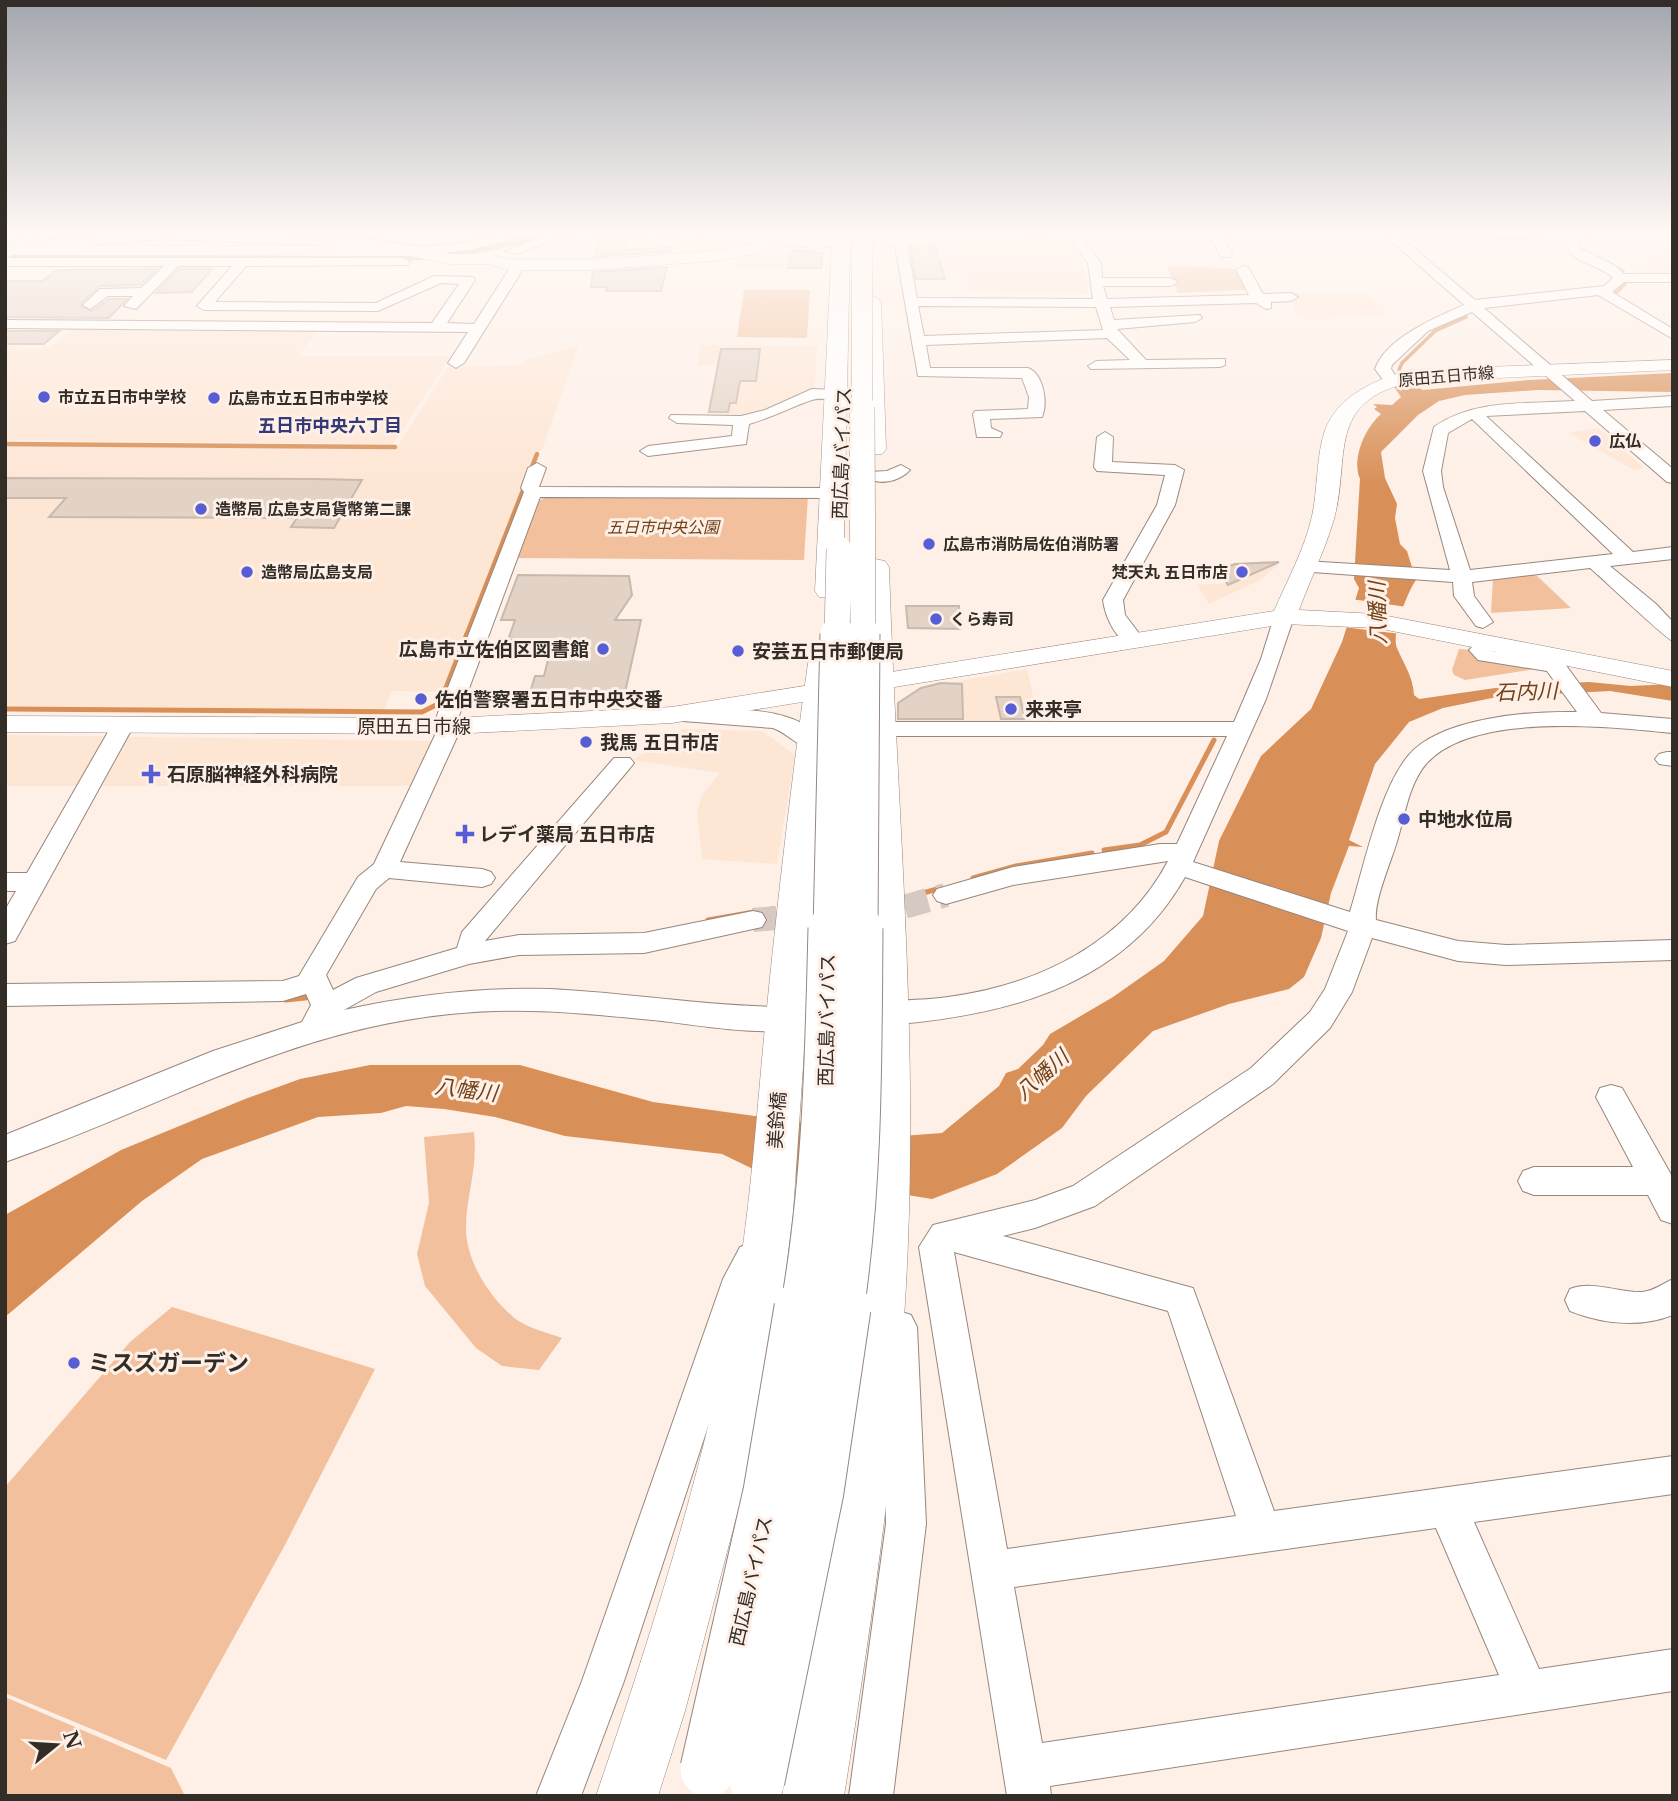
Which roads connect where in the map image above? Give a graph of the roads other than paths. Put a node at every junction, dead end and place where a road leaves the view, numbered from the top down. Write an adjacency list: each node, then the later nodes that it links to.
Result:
1 (324, 316): 19 (street)
2 (444, 316): 20 (street)
3 (486, 316): 21 (street)
4 (845, 316): 35 (highway, 西広島バイパス)
5 (856, 316): 110 (highway, 西広島バイパス, bridge)
6 (862, 316): 47 (highway, 西広島バイパス)
7 (914, 316): 24 (street)
8 (949, 316): 17 (street)
9 (1066, 316): 16 (street)
10 (1106, 316): 22 (street)
11 (1193, 316): 22 (street)
12 (1450, 316): 26 (street)
13 (1484, 316): 32 (street)
14 (1642, 316): 23 (street)
15 (1008, 320): 16 (street); 16 (street); 17 (street); 17 (street)
16 (1054, 320): 22 (street)
17 (962, 321): 24 (street)
18 (5, 324): 19 (street)
19 (317, 326): 20 (street)
20 (437, 327): 21 (street)
21 (479, 328): 28 (street)
22 (1110, 329): 29 (street)
23 (1673, 335)
24 (918, 341): 33 (street)
25 (1377, 353): 26 (street)
26 (1396, 356): 34 (street)
27 (1220, 362): 29 (street)
28 (456, 363)
29 (1143, 365): 31 (street)
30 (1673, 365): 32 (main road, 原田五日市線)
31 (1096, 366)
32 (1549, 373): 34 (main road, 原田五日市線); 38 (street)
33 (965, 375): 36 (street); 42 (street)
34 (1399, 379): 54 (main road, 原田五日市線)
35 (836, 394): 41 (street); 50 (highway, 西広島バイパス)
36 (969, 394)
37 (1673, 401): 38 (street)
38 (1583, 402): 39 (street); 48 (street)
39 (1474, 413): 52 (street); 55 (street)
40 (677, 418): 41 (street)
41 (741, 421): 44 (street)
42 (994, 433)
43 (1105, 436): 58 (street)
44 (648, 451)
45 (537, 468): 49 (street)
46 (901, 470): 47 (street)
47 (875, 476): 62 (highway, 西広島バイパス)
48 (1673, 478)
49 (533, 492): 50 (street); 69 (street)
50 (832, 493): 64 (highway, 西広島バイパス)
51 (1673, 553): 52 (street)
52 (1628, 558): 53 (street)
53 (1594, 562): 55 (street); 59 (street)
54 (1312, 567): 55 (street); 56 (main road, 原田五日市線)
55 (1452, 576): 57 (street)
56 (1287, 610): 57 (main road, 原田五日市線); 58 (main road, 原田五日市線); 72 (street)
57 (1467, 628): 61 (main road, 原田五日市線); 63 (main road, 原田五日市線)
58 (1129, 634): 62 (main road, 原田五日市線)
59 (1673, 635)
60 (1480, 650): 66 (street)
61 (1663, 663)
62 (876, 677): 64 (main road, 原田五日市線); 71 (highway, 西広島バイパス)
63 (1673, 679)
64 (820, 691): 65 (main road, 原田五日市線); 75 (highway, 西広島バイパス)
65 (671, 715): 69 (main road, 原田五日市線); 75 (street)
66 (1591, 715): 70 (street); 84 (street)
67 (5, 724): 68 (main road, 原田五日市線)
68 (123, 725): 69 (main road, 原田五日市線); 81 (street)
69 (448, 726): 78 (street)
70 (1673, 726)
71 (878, 729): 72 (street); 92 (highway, 西広島バイパス)
72 (1241, 729): 77 (street)
73 (1673, 732): 74 (street)
74 (1625, 735)
75 (815, 745): 91 (highway, 西広島バイパス)
76 (622, 763): 87 (street)
77 (1186, 864): 82 (street); 84 (street); 92 (street)
78 (384, 869): 79 (street); 88 (street)
79 (482, 878)
80 (5, 882): 81 (street)
81 (35, 882): 85 (street)
82 (946, 895)
83 (753, 920): 87 (street)
84 (1355, 924): 86 (street); 100 (street)
85 (5, 934)
86 (1673, 950)
87 (469, 954): 90 (street)
88 (313, 982): 89 (street); 90 (street)
89 (5, 995)
90 (317, 1018): 91 (street); 94 (street)
91 (784, 1023): 92 (street); 98 (highway, 美鈴橋)
92 (890, 1023): 99 (highway)
93 (1611, 1097): 96 (street)
94 (5, 1149)
95 (1534, 1181): 96 (street)
96 (1657, 1181): 97 (street)
97 (1673, 1210)
98 (769, 1221): 111 (street); 112 (highway, 美鈴橋)
99 (885, 1230): 110 (highway); 113 (street)
100 (945, 1235): 105 (street); 109 (street)
101 (1673, 1295): 102 (street)
102 (1582, 1300)
103 (1673, 1475): 104 (street)
104 (1446, 1505): 105 (street); 108 (street)
105 (1261, 1531): 106 (street)
106 (1009, 1568)
107 (1673, 1670): 108 (street)
108 (1527, 1691): 109 (street)
109 (1026, 1782)
110 (746, 1787)
111 (558, 1796)
112 (628, 1796)
113 (871, 1796)

